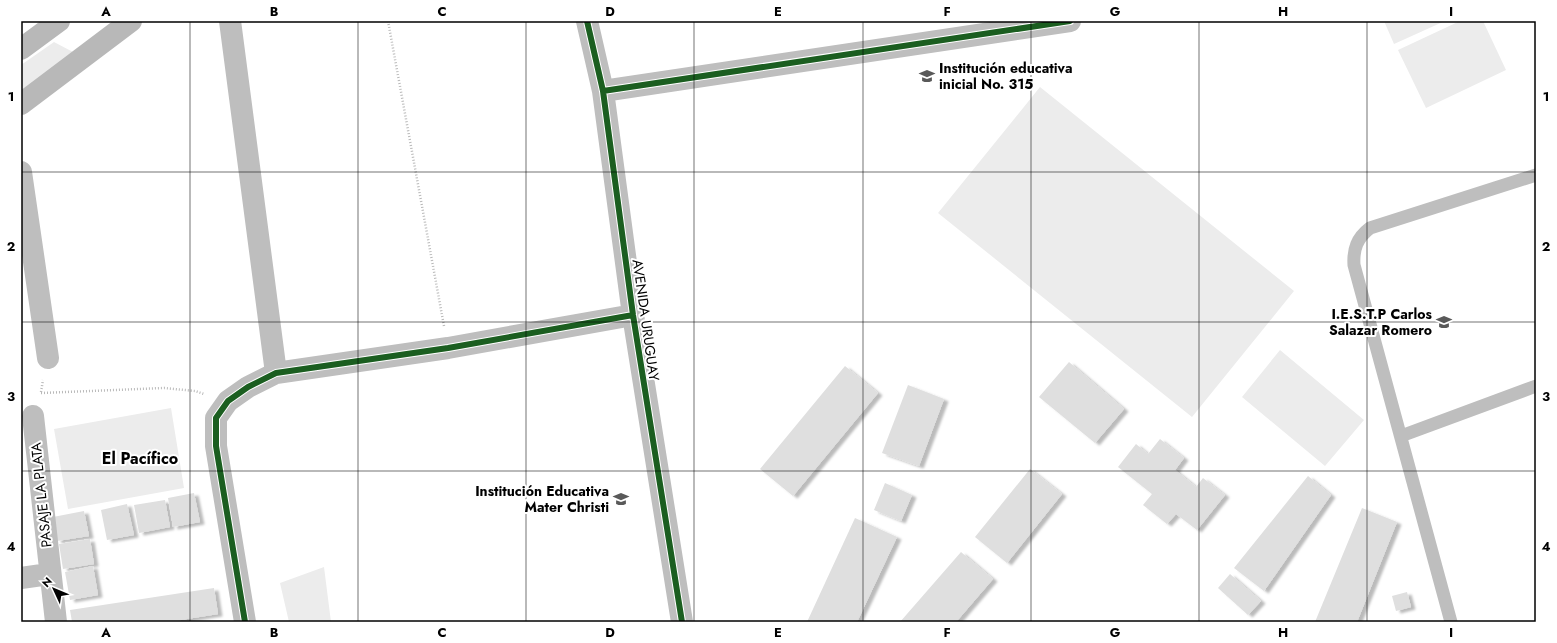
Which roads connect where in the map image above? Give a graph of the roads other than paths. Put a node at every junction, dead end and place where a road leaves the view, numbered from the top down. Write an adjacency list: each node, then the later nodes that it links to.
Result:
1 (58, 21): 6 (main road)
2 (131, 21): 8 (main road)
3 (230, 21): 13 (street)
4 (587, 21): 7 (street, AVENIDA URUGUAY)
5 (1064, 22): 7 (street)
6 (21, 49)
7 (602, 91): 11 (street, AVENIDA URUGUAY)
8 (21, 104)
9 (21, 172): 12 (street)
10 (1536, 175): 16 (lane)
11 (632, 315): 13 (street); 21 (street, AVENIDA URUGUAY)
12 (48, 358)
13 (276, 373): 20 (street)
14 (1536, 386): 16 (lane)
15 (33, 416): 17 (street, PASAJE LA PLATA)
16 (1401, 436): 22 (lane)
17 (49, 574): 18 (street); 19 (street, PASAJE LA PLATA)
18 (21, 578)
19 (56, 622)
20 (245, 622)
21 (682, 622)
22 (1450, 622)

